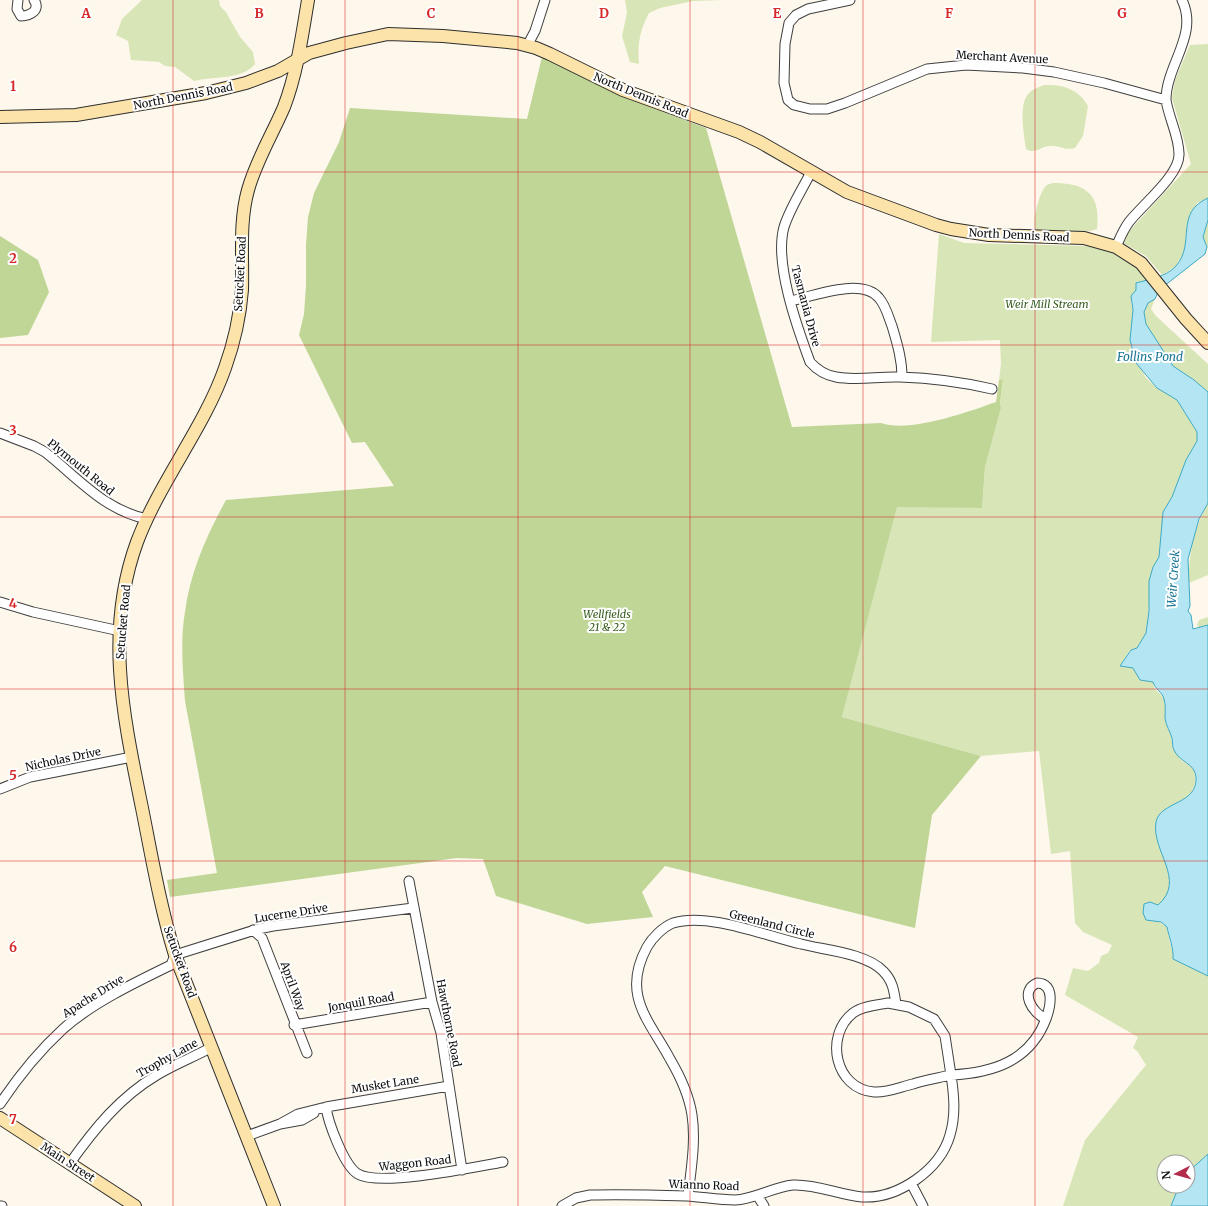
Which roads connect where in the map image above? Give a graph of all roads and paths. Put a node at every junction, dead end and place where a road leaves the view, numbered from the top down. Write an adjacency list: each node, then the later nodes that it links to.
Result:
1 (18, 0): 2 (street)
2 (34, 0)
3 (308, 0): 8 (main road, Setucket Road)
4 (545, 0): 7 (street)
5 (850, 0): 9 (street, Merchant Avenue)
6 (1182, 0): 9 (street)
7 (527, 46): 8 (main road, North Dennis Road); 11 (main road, North Dennis Road)
8 (298, 59): 10 (main road, North Dennis Road); 18 (main road, Setucket Road)
9 (1166, 100): 12 (street)
10 (0, 118)
11 (811, 172): 12 (main road, North Dennis Road); 13 (street, Tasmania Drive)
12 (1116, 247): 14 (main road, North Dennis Road)
13 (791, 301): 15 (street, Tasmania Drive); 15 (street)
14 (1208, 343)
15 (902, 377): 16 (street, Tasmania Drive)
16 (992, 389)
17 (0, 433): 18 (street, Plymouth Road)
18 (147, 519): 20 (main road, Setucket Road)
19 (0, 602): 20 (street)
20 (120, 631): 21 (main road, Setucket Road)
21 (132, 758): 22 (street, Nicholas Drive); 26 (main road, Setucket Road)
22 (0, 788)
23 (409, 881): 24 (street, Hawthorne Road)
24 (413, 908): 25 (street, Lucerne Drive); 27 (street, Hawthorne Road)
25 (253, 930): 26 (street, Lucerne Drive); 30 (street, April Way)
26 (175, 955): 31 (main road, Setucket Road); 35 (street, Apache Drive)
27 (432, 1002): 30 (street, Jonquil Road); 34 (street, Hawthorne Road)
28 (896, 1004): 33 (street, Wianno Road); 33 (street, Wianno Road); 44 (street, Greenland Circle)
29 (1046, 1019): 33 (street, Wianno Road)
30 (294, 1025): 32 (street, April Way)
31 (212, 1047): 38 (main road, Setucket Road); 40 (street, Trophy Lane)
32 (307, 1053)
33 (951, 1075): 42 (street, Wianno Road)
34 (449, 1086): 36 (street, Musket Lane); 41 (street, Hawthorne Road)
35 (0, 1104)
36 (326, 1107): 38 (street, Musket Lane); 41 (street, Waggon Road)
37 (0, 1118): 40 (main road, Main Street)
38 (247, 1136): 46 (main road, Setucket Road)
39 (502, 1162): 41 (street, Waggon Road)
40 (70, 1163): 45 (main road, Main Street)
41 (462, 1170)
42 (911, 1183): 43 (street, Wianno Road); 49 (street)
43 (757, 1195): 44 (street, Wianno Road); 48 (street)
44 (688, 1196): 47 (street, Wianno Road)
45 (135, 1206)
46 (274, 1206)
47 (562, 1206)
48 (764, 1206)
49 (923, 1206)

